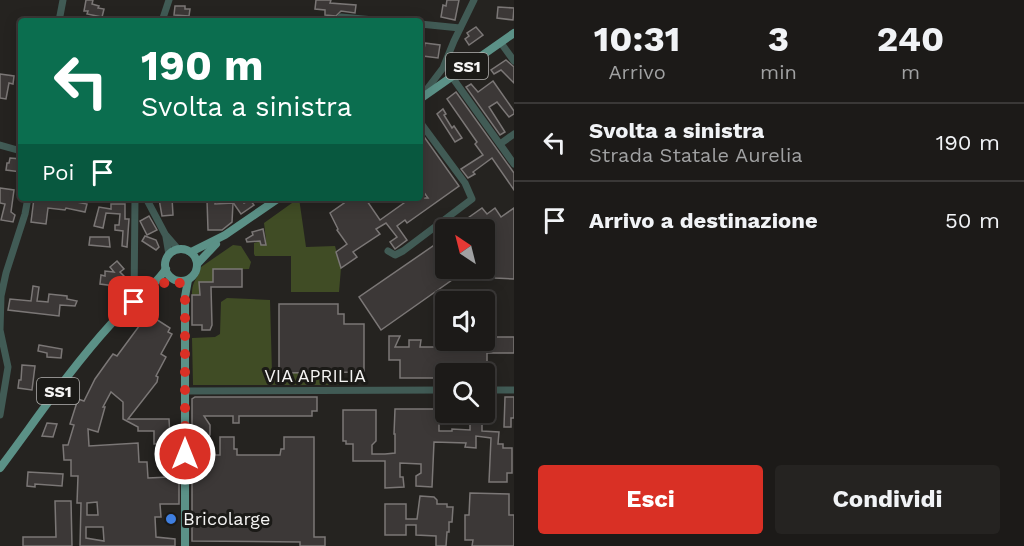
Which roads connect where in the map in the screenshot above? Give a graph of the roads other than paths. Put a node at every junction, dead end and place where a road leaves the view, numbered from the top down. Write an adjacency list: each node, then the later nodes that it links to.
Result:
1 (63, 0): 5 (street)
2 (169, 0): 6 (street)
3 (474, 0): 9 (street)
4 (341, 17): 7 (street)
5 (60, 18)
6 (163, 18)
7 (352, 18)
8 (423, 24): 9 (street)
9 (460, 28): 14 (street)
10 (514, 33): 11 (main road, SS1)
11 (501, 42): 12 (street); 13 (main road, SS1)
12 (514, 61)
13 (452, 77): 15 (main road, SS1); 18 (street)
14 (423, 94)
15 (423, 96)
16 (423, 126): 29 (street)
17 (514, 134): 18 (street)
18 (500, 144): 21 (street)
19 (0, 145): 20 (street)
20 (18, 150)
21 (514, 164)
22 (27, 201): 41 (street)
23 (135, 201): 36 (street)
24 (148, 201): 26 (street)
25 (275, 201): 27 (main road)
26 (165, 234): 28 (street); 31 (street)
27 (225, 235): 30 (main road); 32 (main road)
28 (178, 249): 30 (main road); 31 (main road)
29 (388, 251)
30 (191, 252): 32 (main road)
31 (169, 255): 33 (main road, SS1)
32 (198, 263): 34 (main road)
33 (166, 269): 34 (main road); 35 (main road, SS1)
34 (180, 280): 35 (main road, SS1); 40 (main road)
35 (149, 290): 36 (main road, SS1)
36 (134, 302): 42 (main road, SS1)
37 (435, 390): 40 (street, VIA APRILIA)
38 (495, 390): 39 (street)
39 (514, 390)
40 (185, 391): 43 (main road)
41 (0, 415)
42 (0, 468)
43 (185, 546)

